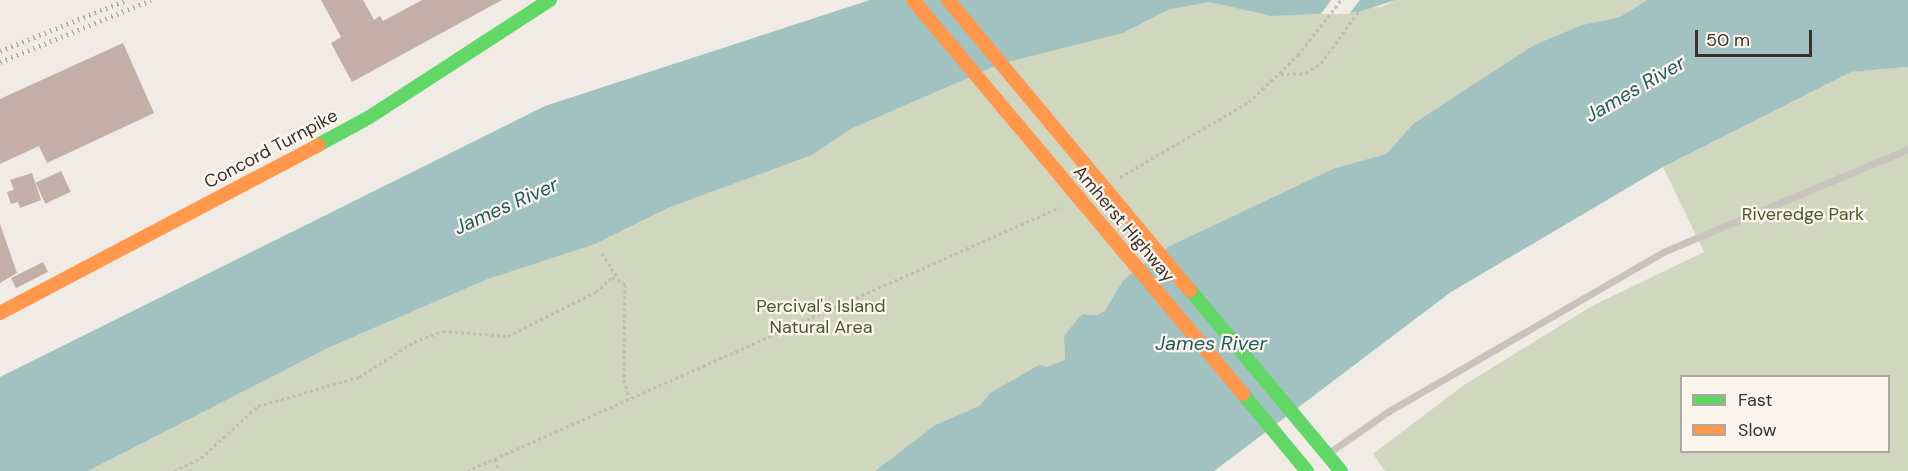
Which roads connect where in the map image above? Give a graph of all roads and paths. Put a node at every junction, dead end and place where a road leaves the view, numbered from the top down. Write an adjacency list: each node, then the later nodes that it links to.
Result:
1 (550, 0): 12 (main road, Concord Turnpike)
2 (913, 0): 16 (main road, Amherst Highway, bridge)
3 (948, 0): 20 (main road, Amherst Highway, bridge)
4 (1341, 0): 6 (path)
5 (1358, 12): 6 (path)
6 (1281, 74): 8 (path)
7 (1908, 149): 14 (lane)
8 (1115, 180)
9 (1062, 206): 13 (path)
10 (602, 253): 11 (path)
11 (618, 281): 13 (path); 17 (path)
12 (0, 313)
13 (629, 398): 15 (path)
14 (1323, 457)
15 (495, 459): 18 (path); 19 (path)
16 (1309, 469)
17 (174, 471)
18 (467, 471)
19 (499, 471)
20 (1341, 471)

